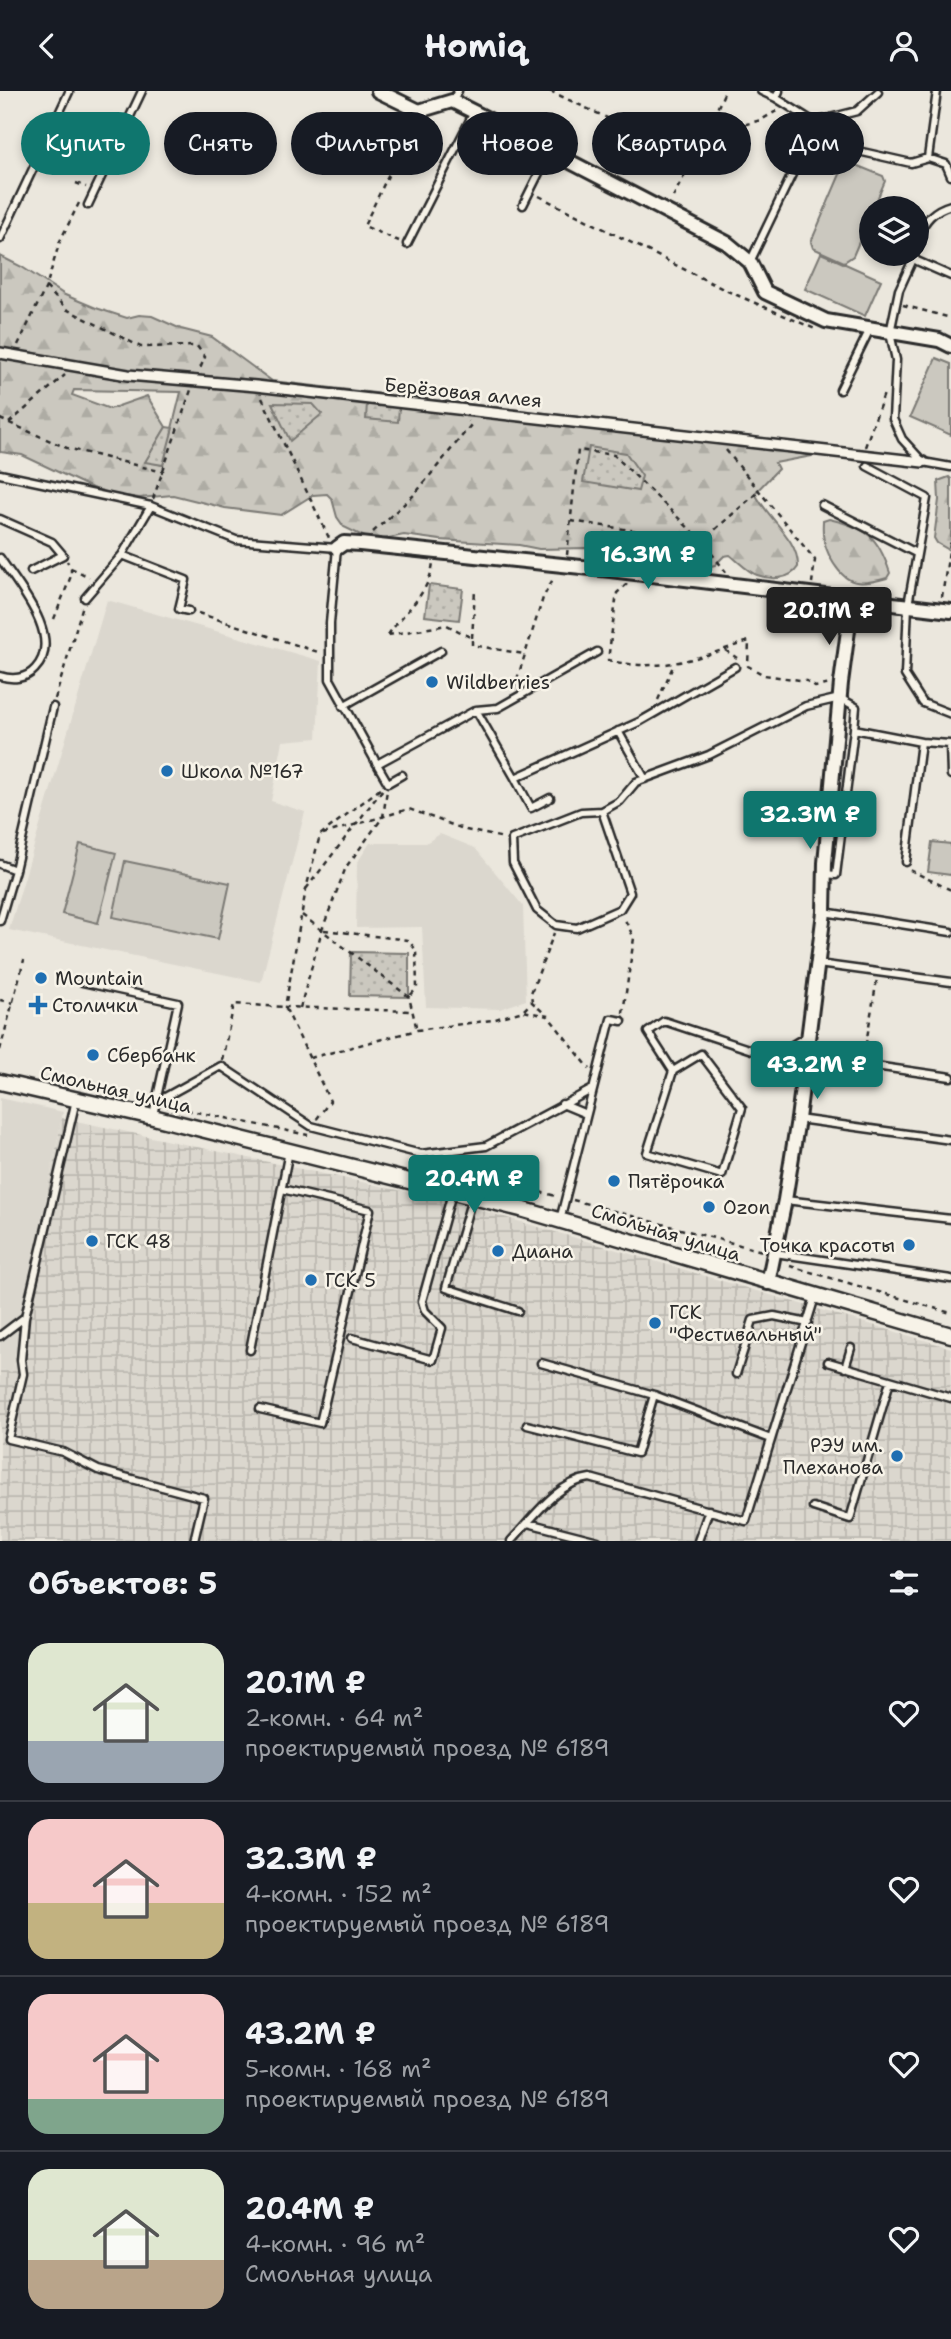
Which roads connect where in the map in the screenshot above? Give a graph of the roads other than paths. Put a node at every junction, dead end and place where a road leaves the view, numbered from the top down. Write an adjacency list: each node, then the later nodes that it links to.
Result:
1 (69, 91): 23 (lane)
2 (142, 91): 19 (lane)
3 (378, 91): 8 (street)
4 (761, 91): 7 (lane)
5 (937, 91): 14 (lane)
6 (878, 92): 11 (lane)
7 (778, 95): 10 (lane)
8 (455, 96): 9 (street)
9 (474, 112)
10 (795, 112)
11 (853, 112)
12 (457, 145): 24 (lane)
13 (864, 152): 14 (lane)
14 (928, 158): 18 (lane)
15 (578, 166): 25 (street)
16 (538, 175): 20 (lane)
17 (791, 175): 25 (lane)
18 (951, 176)
19 (88, 205)
20 (523, 205)
21 (951, 205): 22 (lane)
22 (929, 217)
23 (0, 239)
24 (407, 244)
25 (750, 262): 29 (street)
26 (929, 264): 28 (lane)
27 (909, 266): 30 (lane)
28 (951, 276)
29 (870, 329): 30 (street); 33 (lane)
30 (890, 333): 31 (street); 34 (lane)
31 (951, 347)
32 (0, 353): 34 (street, Берёзовая аллея)
33 (839, 390)
34 (923, 462): 36 (lane)
35 (866, 466): 42 (lane)
36 (951, 467)
37 (0, 474): 39 (lane)
38 (822, 505): 42 (lane)
39 (151, 506): 41 (lane); 43 (lane)
40 (0, 519): 45 (lane)
41 (340, 545): 47 (street); 56 (lane)
42 (916, 553): 48 (lane)
43 (122, 555): 46 (lane); 49 (lane)
44 (0, 558): 54 (lane)
45 (31, 571)
46 (85, 598)
47 (852, 600): 48 (street); 55 (street)
48 (908, 605): 50 (street); 59 (lane)
49 (189, 611)
50 (946, 611)
51 (441, 651): 56 (lane)
52 (597, 652): 58 (lane)
53 (735, 667): 61 (lane)
54 (0, 676)
55 (840, 698): 60 (lane); 68 (lane); 74 (street)
56 (343, 706): 64 (lane)
57 (53, 707): 73 (lane)
58 (476, 710): 64 (lane); 67 (lane)
59 (951, 714)
60 (854, 729): 62 (lane); 74 (lane)
61 (618, 731): 67 (lane); 68 (lane)
62 (921, 742): 63 (lane); 71 (lane)
63 (951, 744): 66 (lane)
64 (377, 764): 65 (lane)
65 (402, 775)
66 (951, 775)
67 (515, 778): 69 (lane)
68 (645, 779): 70 (lane)
69 (550, 798)
70 (602, 811): 70 (lane)
71 (906, 862)
72 (0, 864): 73 (lane)
73 (15, 870): 76 (lane)
74 (825, 874): 75 (street)
75 (824, 912): 77 (lane); 78 (street)
76 (0, 921)
77 (951, 932)
78 (816, 964): 80 (lane); 82 (street)
79 (82, 982): 90 (lane)
80 (951, 982)
81 (622, 1021): 87 (lane)
82 (808, 1035): 83 (street); 84 (lane)
83 (806, 1056): 85 (lane); 92 (street)
84 (673, 1071): 84 (lane)
85 (951, 1077)
86 (0, 1082): 88 (street, Смольная улица)
87 (591, 1090): 89 (lane); 91 (lane)
88 (76, 1098): 90 (street, Смольная улица); 106 (lane)
89 (562, 1104): 90 (lane); 91 (lane)
90 (155, 1107): 94 (street, Смольная улица)
91 (586, 1114): 100 (lane)
92 (798, 1119): 93 (lane); 98 (street)
93 (951, 1140)
94 (289, 1151): 95 (lane); 96 (street, Смольная улица)
95 (282, 1189): 112 (lane); 120 (lane)
96 (453, 1191): 97 (street, Смольная улица); 110 (lane)
97 (472, 1196): 100 (street, Смольная улица); 105 (lane)
98 (785, 1200): 99 (lane); 101 (street)
99 (951, 1219)
100 (560, 1220): 103 (street, Смольная улица)
101 (770, 1255): 102 (lane); 103 (street)
102 (951, 1279)
103 (768, 1283): 104 (street, Смольная улица)
104 (815, 1297): 107 (lane); 108 (street, Смольная улица)
105 (518, 1311)
106 (24, 1317): 109 (lane); 126 (lane)
107 (808, 1324): 116 (lane); 122 (lane)
108 (951, 1335)
109 (0, 1336)
110 (352, 1338)
111 (851, 1348): 115 (lane)
112 (250, 1350)
113 (828, 1362): 115 (lane)
114 (541, 1363): 118 (lane)
115 (845, 1368): 117 (lane)
116 (736, 1374)
117 (890, 1381): 119 (lane); 123 (lane)
118 (654, 1395): 121 (lane); 122 (lane)
119 (951, 1398)
120 (260, 1409)
121 (527, 1425)
122 (771, 1439): 124 (lane)
123 (813, 1507)
124 (709, 1510): 125 (lane); 129 (lane)
125 (528, 1523): 127 (lane); 128 (lane)
126 (194, 1541)
127 (512, 1541)
128 (598, 1541)
129 (698, 1541)

